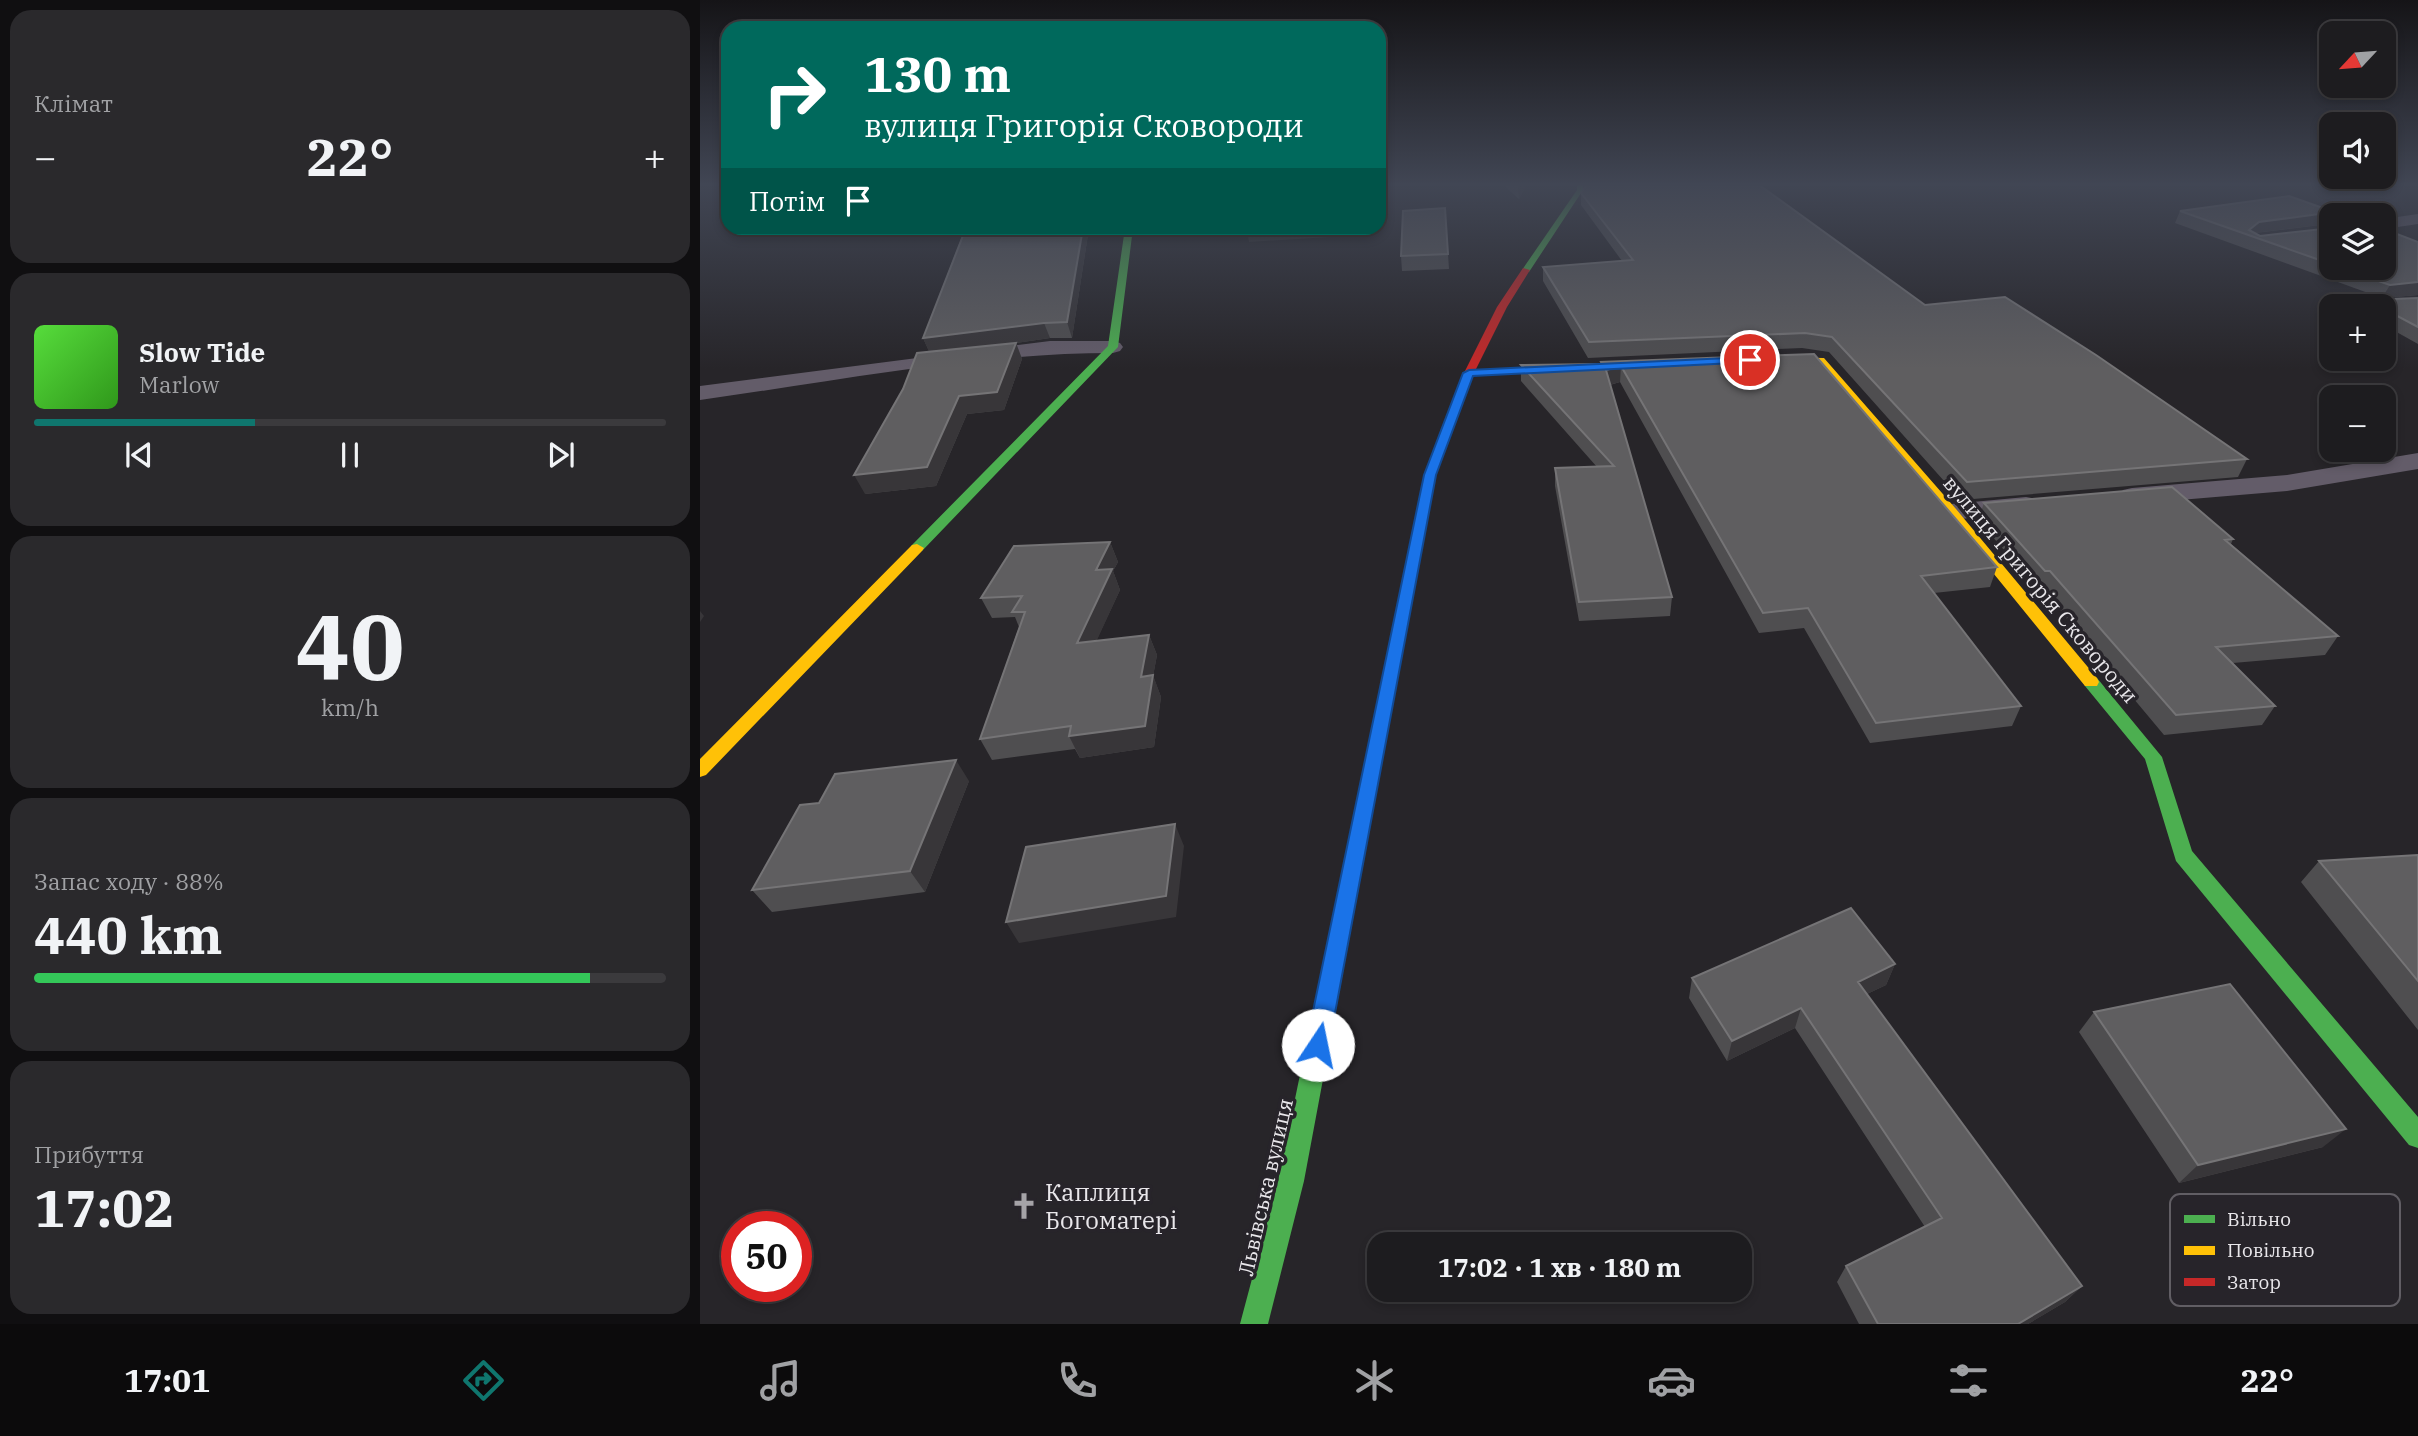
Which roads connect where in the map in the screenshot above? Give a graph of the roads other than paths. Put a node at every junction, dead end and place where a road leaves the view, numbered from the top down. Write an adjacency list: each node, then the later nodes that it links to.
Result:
1 (1127, 246): 3 (street)
2 (1543, 246): 6 (street, Львівська вулиця)
3 (1113, 347): 7 (lane); 12 (street)
4 (1748, 360): 11 (street, вулиця Григорія Сковороди)
5 (1586, 368): 6 (street)
6 (1469, 373): 14 (street, Львівська вулиця)
7 (700, 393)
8 (2418, 461): 9 (lane)
9 (2112, 498)
10 (2045, 504): 11 (lane)
11 (1951, 512): 13 (street, вулиця Григорія Сковороди)
12 (700, 770)
13 (2418, 1136)
14 (1254, 1324)

